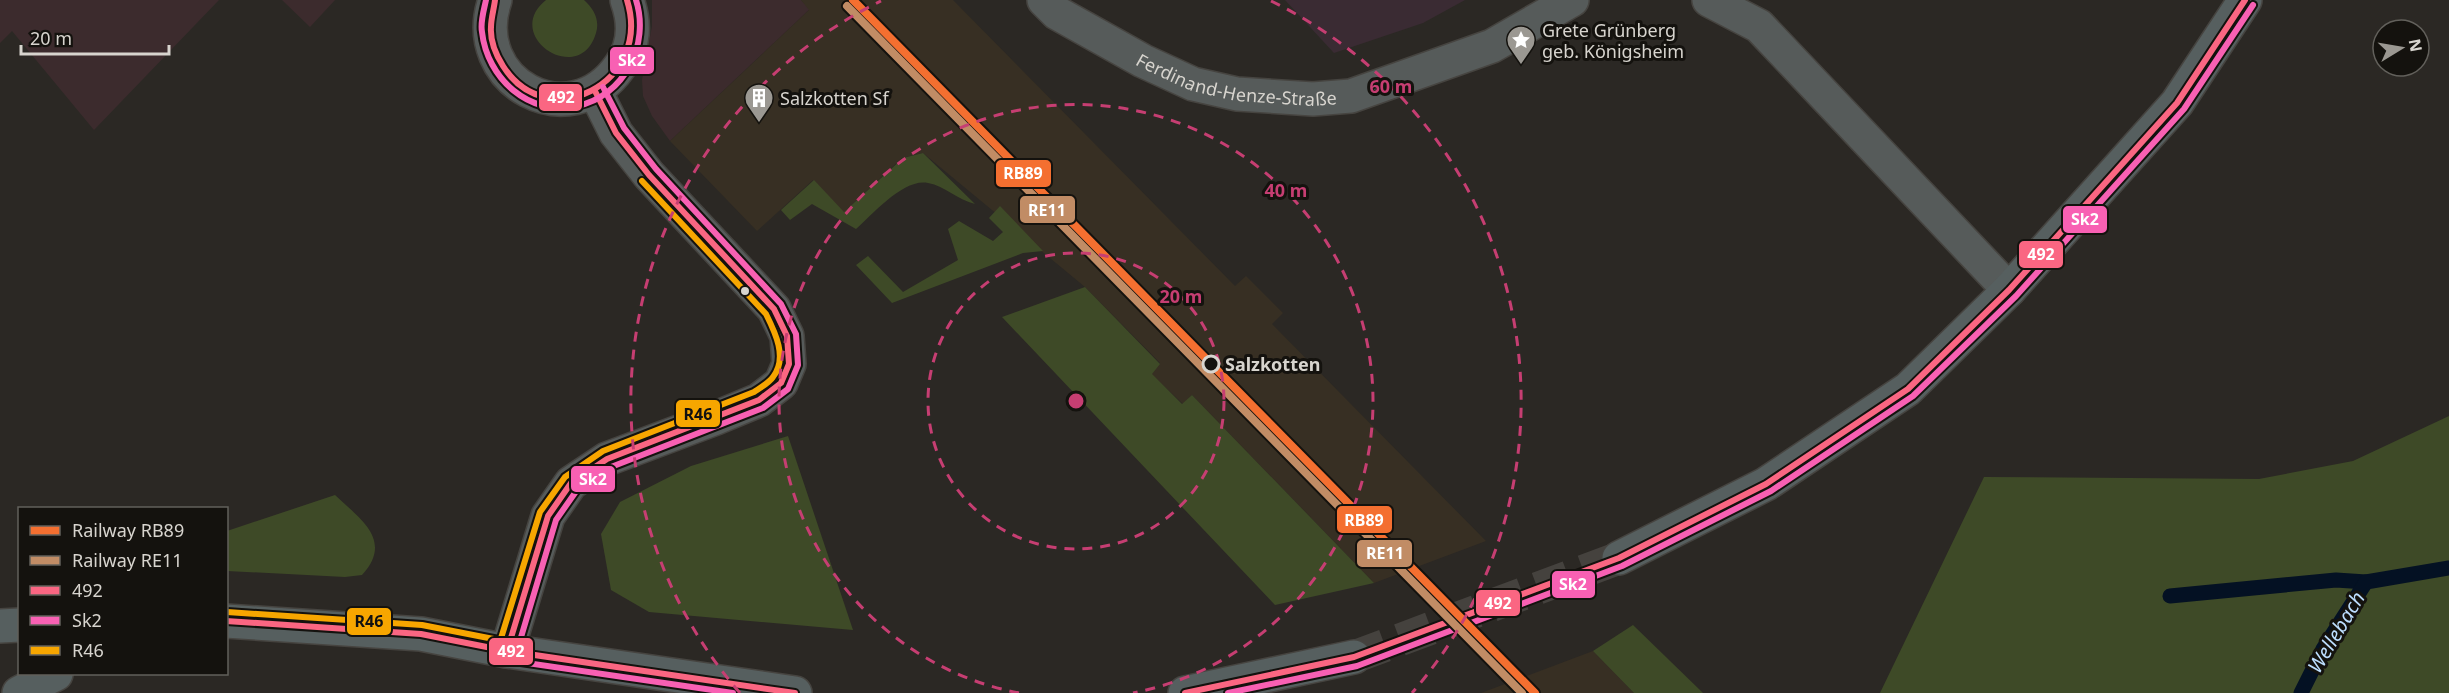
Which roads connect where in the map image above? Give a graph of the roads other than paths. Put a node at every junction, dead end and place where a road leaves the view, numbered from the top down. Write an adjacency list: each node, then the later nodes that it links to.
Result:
1 (495, 0): 8 (street)
2 (627, 0): 8 (street)
3 (1044, 0): 4 (street, Ferdinand-Henze-Straße)
4 (1572, 0)
5 (1709, 0): 7 (street)
6 (2245, 0): 9 (main road)
7 (1761, 13): 9 (street)
8 (595, 91): 14 (street)
9 (2009, 290): 10 (main road)
10 (1619, 558)
11 (228, 621): 14 (main road)
12 (18, 625): 13 (main road)
13 (0, 626)
14 (507, 651): 18 (main road)
15 (1354, 657): 19 (main road)
16 (54, 675): 17 (main road)
17 (19, 693)
18 (795, 693)
19 (1185, 693)

